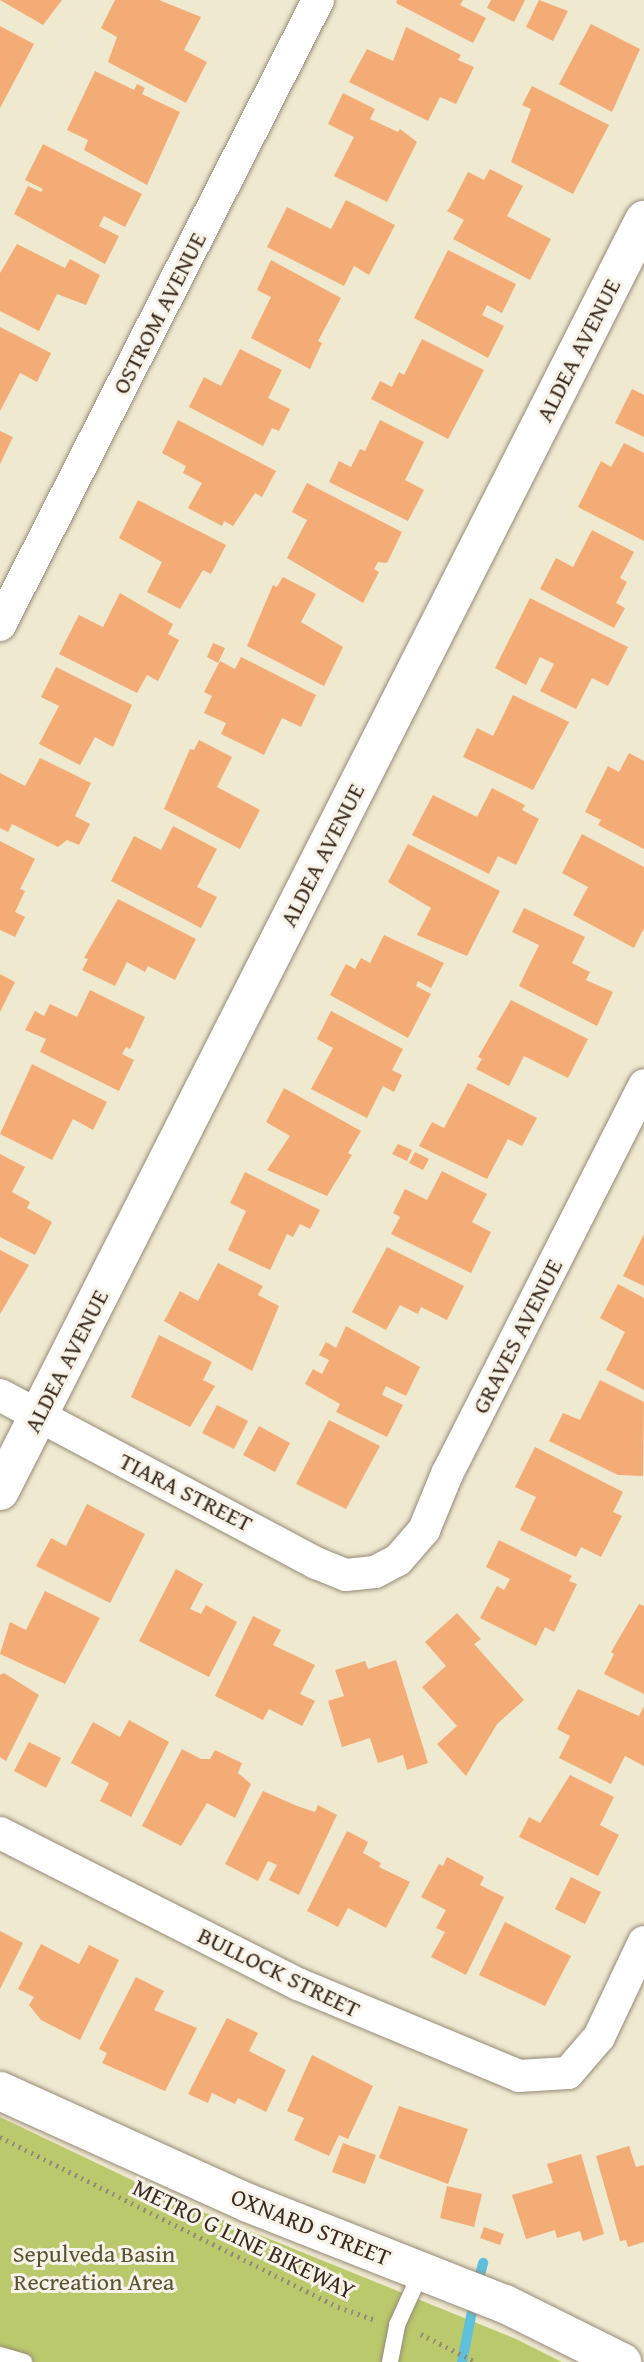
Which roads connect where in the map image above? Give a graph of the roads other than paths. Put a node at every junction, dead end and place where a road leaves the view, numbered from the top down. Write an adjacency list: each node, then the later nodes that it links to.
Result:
1 (318, 0): 3 (street, OSTROM AVENUE)
2 (644, 220): 6 (street, ALDEA AVENUE)
3 (0, 625)
4 (644, 1086): 8 (street, GRAVES AVENUE)
5 (0, 1395): 6 (street, TIARA STREET)
6 (39, 1415): 7 (street, ALDEA AVENUE); 8 (street, TIARA STREET)
7 (0, 1490)
8 (375, 1572)
9 (0, 1833): 10 (street, BULLOCK STREET)
10 (644, 1942)
11 (0, 2091): 12 (street, OXNARD STREET)
12 (422, 2270): 15 (lane); 16 (street, OXNARD STREET)
13 (0, 2355): 14 (lane)
14 (24, 2362)
15 (390, 2362)
16 (622, 2362)

